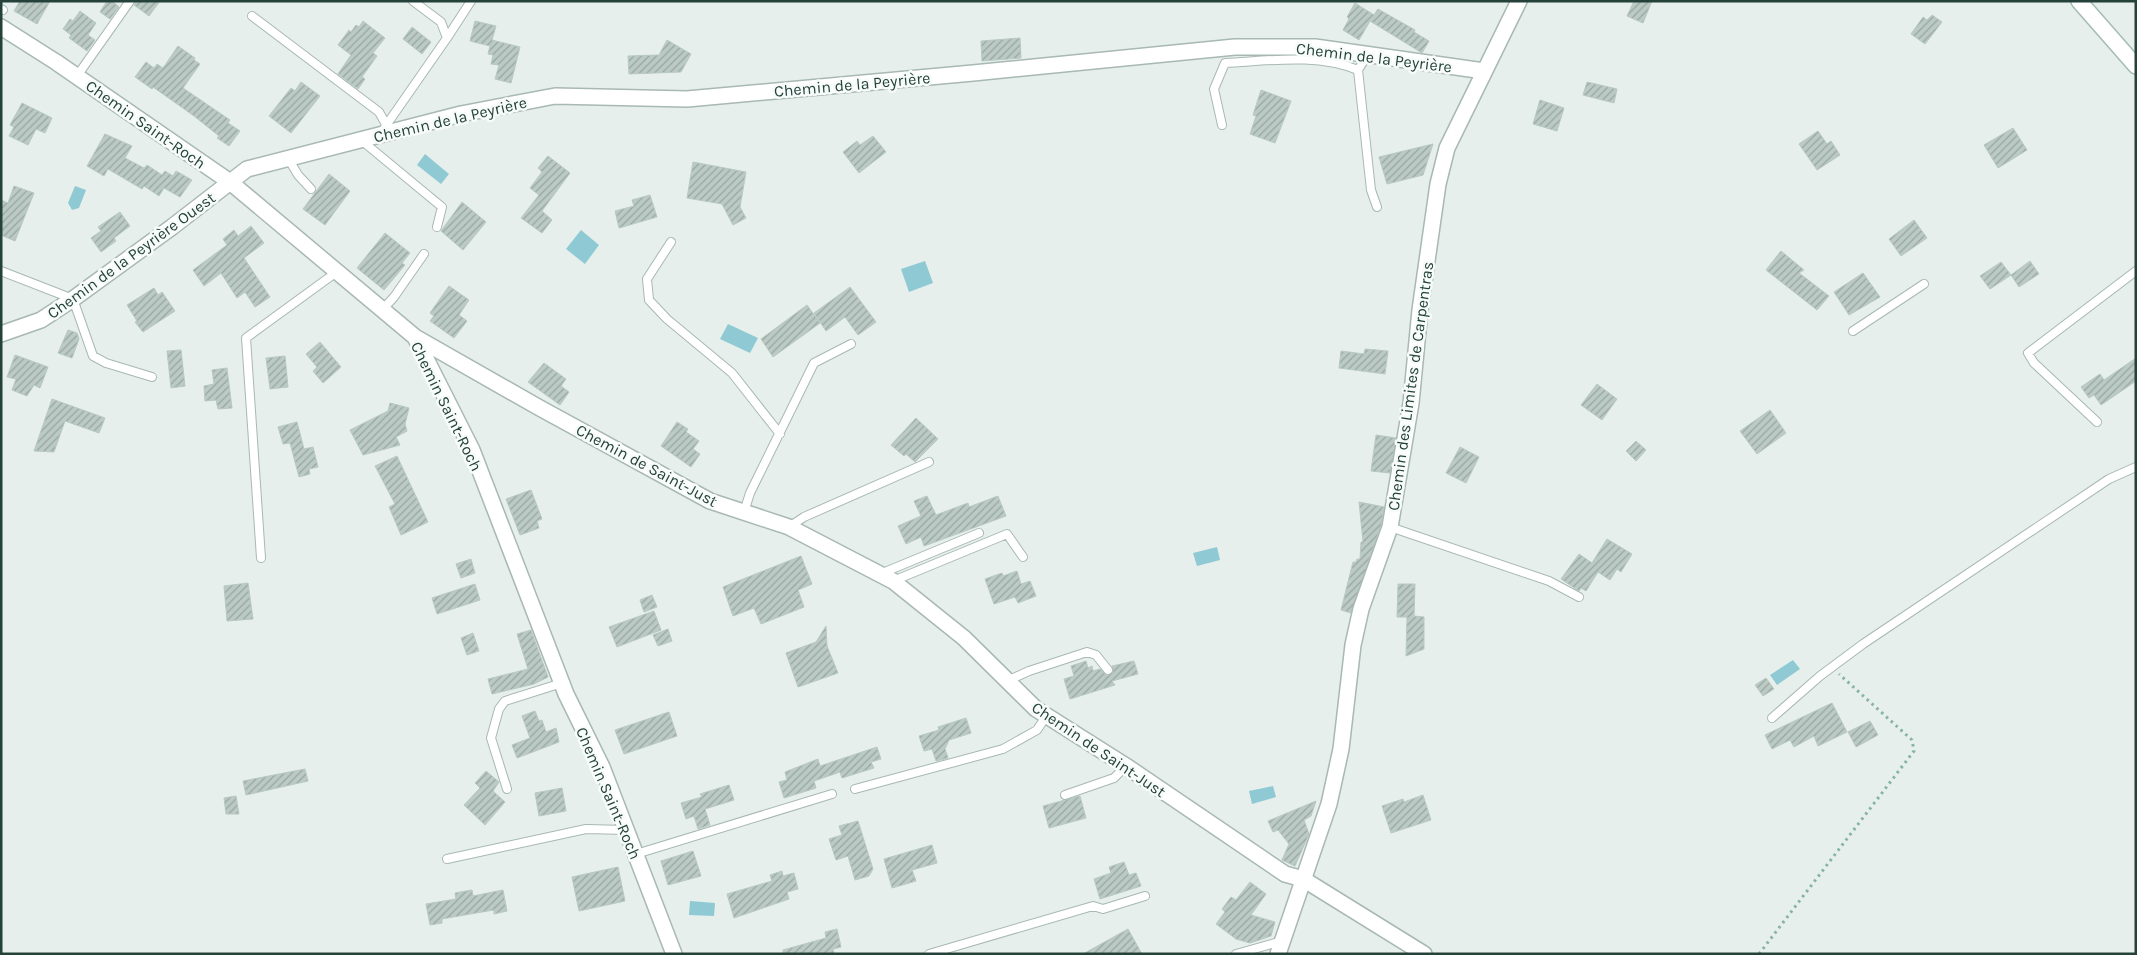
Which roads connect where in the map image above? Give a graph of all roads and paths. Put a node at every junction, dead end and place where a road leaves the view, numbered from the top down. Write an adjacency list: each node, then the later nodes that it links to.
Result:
1 (130, 1): 13 (lane)
2 (413, 1): 8 (lane)
3 (471, 1): 8 (lane)
4 (1520, 1): 12 (street, Chemin des Limites de Carpentras)
5 (2080, 1): 10 (street)
6 (252, 16): 15 (lane)
7 (1, 28): 13 (street, Chemin Saint-Roch)
8 (447, 38): 15 (lane)
9 (1368, 54): 11 (lane); 12 (street, Chemin de la Peyrière); 15 (street, Chemin de la Peyrière)
10 (2136, 66)
11 (1358, 70): 14 (lane); 20 (lane)
12 (1484, 71): 40 (street, Chemin des Limites de Carpentras)
13 (77, 76): 18 (street, Chemin Saint-Roch)
14 (1222, 125)
15 (384, 130): 16 (street, Chemin de la Peyrière)
16 (360, 140): 17 (street, Chemin de la Peyrière); 21 (lane)
17 (288, 158): 18 (street, Chemin de la Peyrière); 19 (lane)
18 (230, 182): 25 (street, Chemin Saint-Roch); 28 (street, Chemin de la Peyrière Ouest)
19 (311, 189)
20 (1377, 207)
21 (437, 227)
22 (671, 242): 36 (lane)
23 (424, 254): 29 (lane)
24 (1, 271): 28 (lane)
25 (338, 271): 29 (street, Chemin Saint-Roch); 43 (lane)
26 (2136, 271): 35 (lane)
27 (1924, 284): 30 (lane)
28 (74, 298): 31 (street, Chemin de la Peyrière Ouest); 34 (lane)
29 (383, 309): 32 (street, Chemin Saint-Roch)
30 (1853, 331)
31 (1, 334)
32 (415, 337): 39 (street, Chemin de Saint-Just); 50 (street, Chemin Saint-Roch)
33 (851, 344): 36 (lane)
34 (152, 377)
35 (2097, 422)
36 (780, 434): 39 (lane)
37 (929, 462): 41 (lane)
38 (2136, 466): 47 (lane)
39 (744, 512): 41 (street, Chemin de Saint-Just)
40 (1390, 526): 46 (lane); 61 (street, Chemin des Limites de Carpentras)
41 (789, 527): 45 (street, Chemin de Saint-Just)
42 (979, 534): 45 (lane)
43 (261, 558)
44 (1023, 558): 45 (lane)
45 (887, 577): 49 (street, Chemin de Saint-Just)
46 (1579, 597)
47 (1831, 667): 52 (lane); 68 (path)
48 (1108, 670): 49 (lane)
49 (1007, 681): 51 (street, Chemin de Saint-Just)
50 (562, 684): 54 (lane); 58 (street, Chemin Saint-Roch)
51 (1047, 716): 53 (street, Chemin de Saint-Just); 55 (lane)
52 (1772, 718)
53 (1126, 766): 57 (lane); 61 (street, Chemin de Saint-Just)
54 (507, 789)
55 (855, 789)
56 (832, 794): 59 (lane)
57 (1065, 794)
58 (626, 830): 59 (street, Chemin Saint-Roch); 60 (lane)
59 (636, 854): 64 (street, Chemin Saint-Roch)
60 (447, 859)
61 (1303, 879): 63 (street, Chemin des Limites de Carpentras); 67 (street, Chemin de Saint-Just)
62 (1145, 896): 65 (lane)
63 (1280, 947): 66 (lane)
64 (674, 954)
65 (929, 954)
66 (1236, 954)
67 (1424, 954)
68 (1759, 954)

